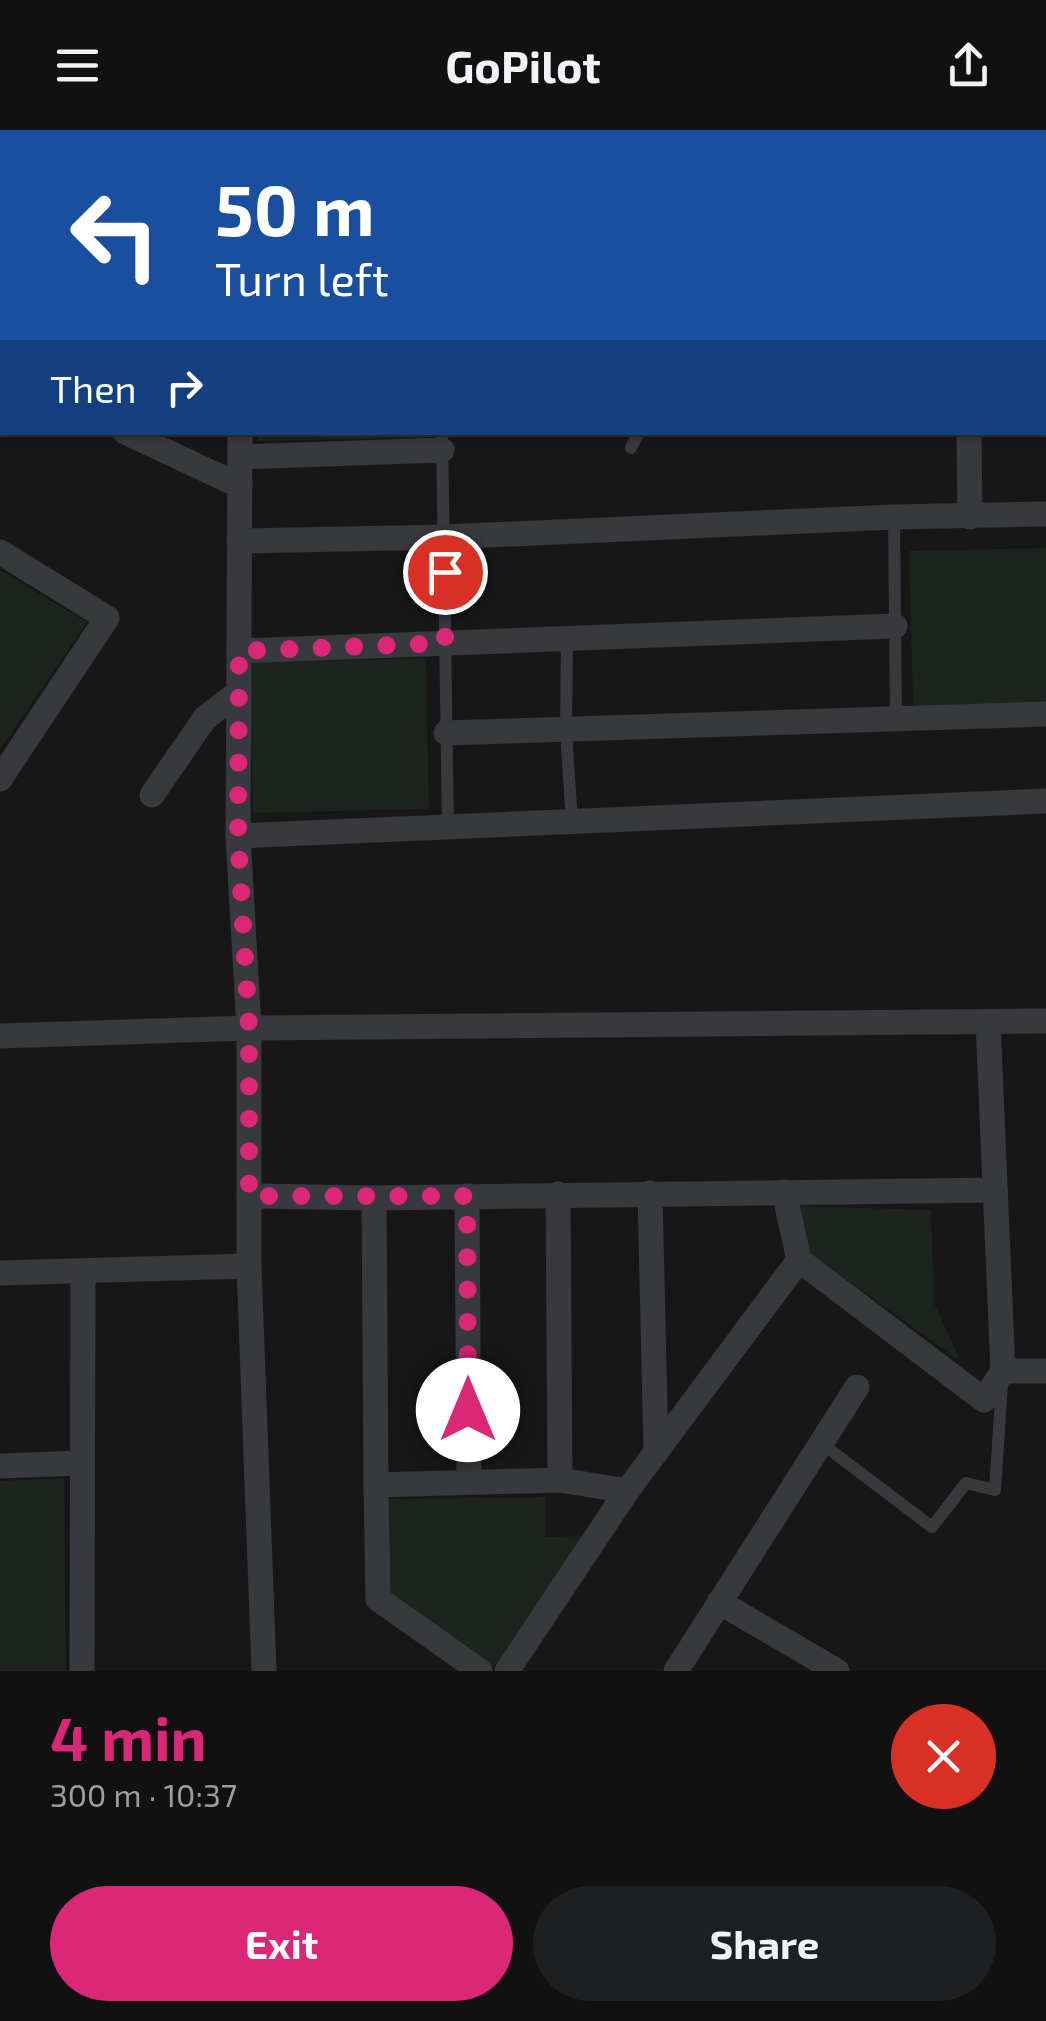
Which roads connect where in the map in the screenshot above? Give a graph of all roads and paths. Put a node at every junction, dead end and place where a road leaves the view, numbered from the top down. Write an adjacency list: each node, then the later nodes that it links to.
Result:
1 (132, 435): 7 (street)
2 (638, 435): 6 (lane)
3 (970, 435): 10 (street)
4 (442, 441): 5 (street); 11 (lane)
5 (240, 445): 7 (street)
6 (631, 448)
7 (240, 486): 12 (street)
8 (1046, 514): 10 (street)
9 (894, 517): 10 (street); 11 (street); 14 (lane)
10 (970, 518)
11 (445, 537): 12 (street); 16 (lane)
12 (239, 541): 17 (street)
13 (0, 552): 23 (street)
14 (895, 626): 15 (street); 20 (lane)
15 (567, 639): 16 (street); 21 (lane)
16 (445, 643): 17 (street); 22 (lane)
17 (239, 651): 18 (street)
18 (239, 692): 24 (street); 28 (street)
19 (1046, 714): 20 (street)
20 (896, 719): 21 (street)
21 (566, 730): 22 (street); 26 (lane)
22 (446, 733): 27 (lane)
23 (0, 779)
24 (152, 796)
25 (1046, 801): 26 (street)
26 (572, 823): 27 (street)
27 (448, 828): 28 (street)
28 (238, 836): 31 (street)
29 (1046, 1021): 30 (street)
30 (988, 1022): 31 (street); 33 (street)
31 (249, 1028): 32 (street); 37 (street)
32 (0, 1036)
33 (996, 1190): 34 (street); 44 (street)
34 (784, 1192): 35 (street); 40 (street)
35 (650, 1193): 36 (street); 48 (street)
36 (558, 1194): 38 (street); 51 (street)
37 (249, 1196): 39 (street); 41 (street)
38 (467, 1196): 39 (street); 52 (street)
39 (374, 1198): 53 (street)
40 (799, 1260): 44 (street); 48 (street)
41 (249, 1266): 42 (street); 57 (street)
42 (83, 1271): 43 (street); 49 (street)
43 (0, 1273)
44 (1003, 1371): 45 (street); 47 (lane)
45 (1046, 1371)
46 (857, 1387): 47 (street)
47 (821, 1443): 55 (street)
48 (656, 1452): 54 (street)
49 (82, 1463): 50 (street); 56 (street)
50 (0, 1466)
51 (560, 1480): 52 (street); 54 (street)
52 (468, 1482): 53 (street)
53 (376, 1485): 58 (street)
54 (627, 1491): 59 (street)
55 (718, 1602): 60 (street); 61 (street)
56 (82, 1671)
57 (264, 1671)
58 (480, 1671)
59 (507, 1671)
60 (676, 1671)
61 (837, 1671)

